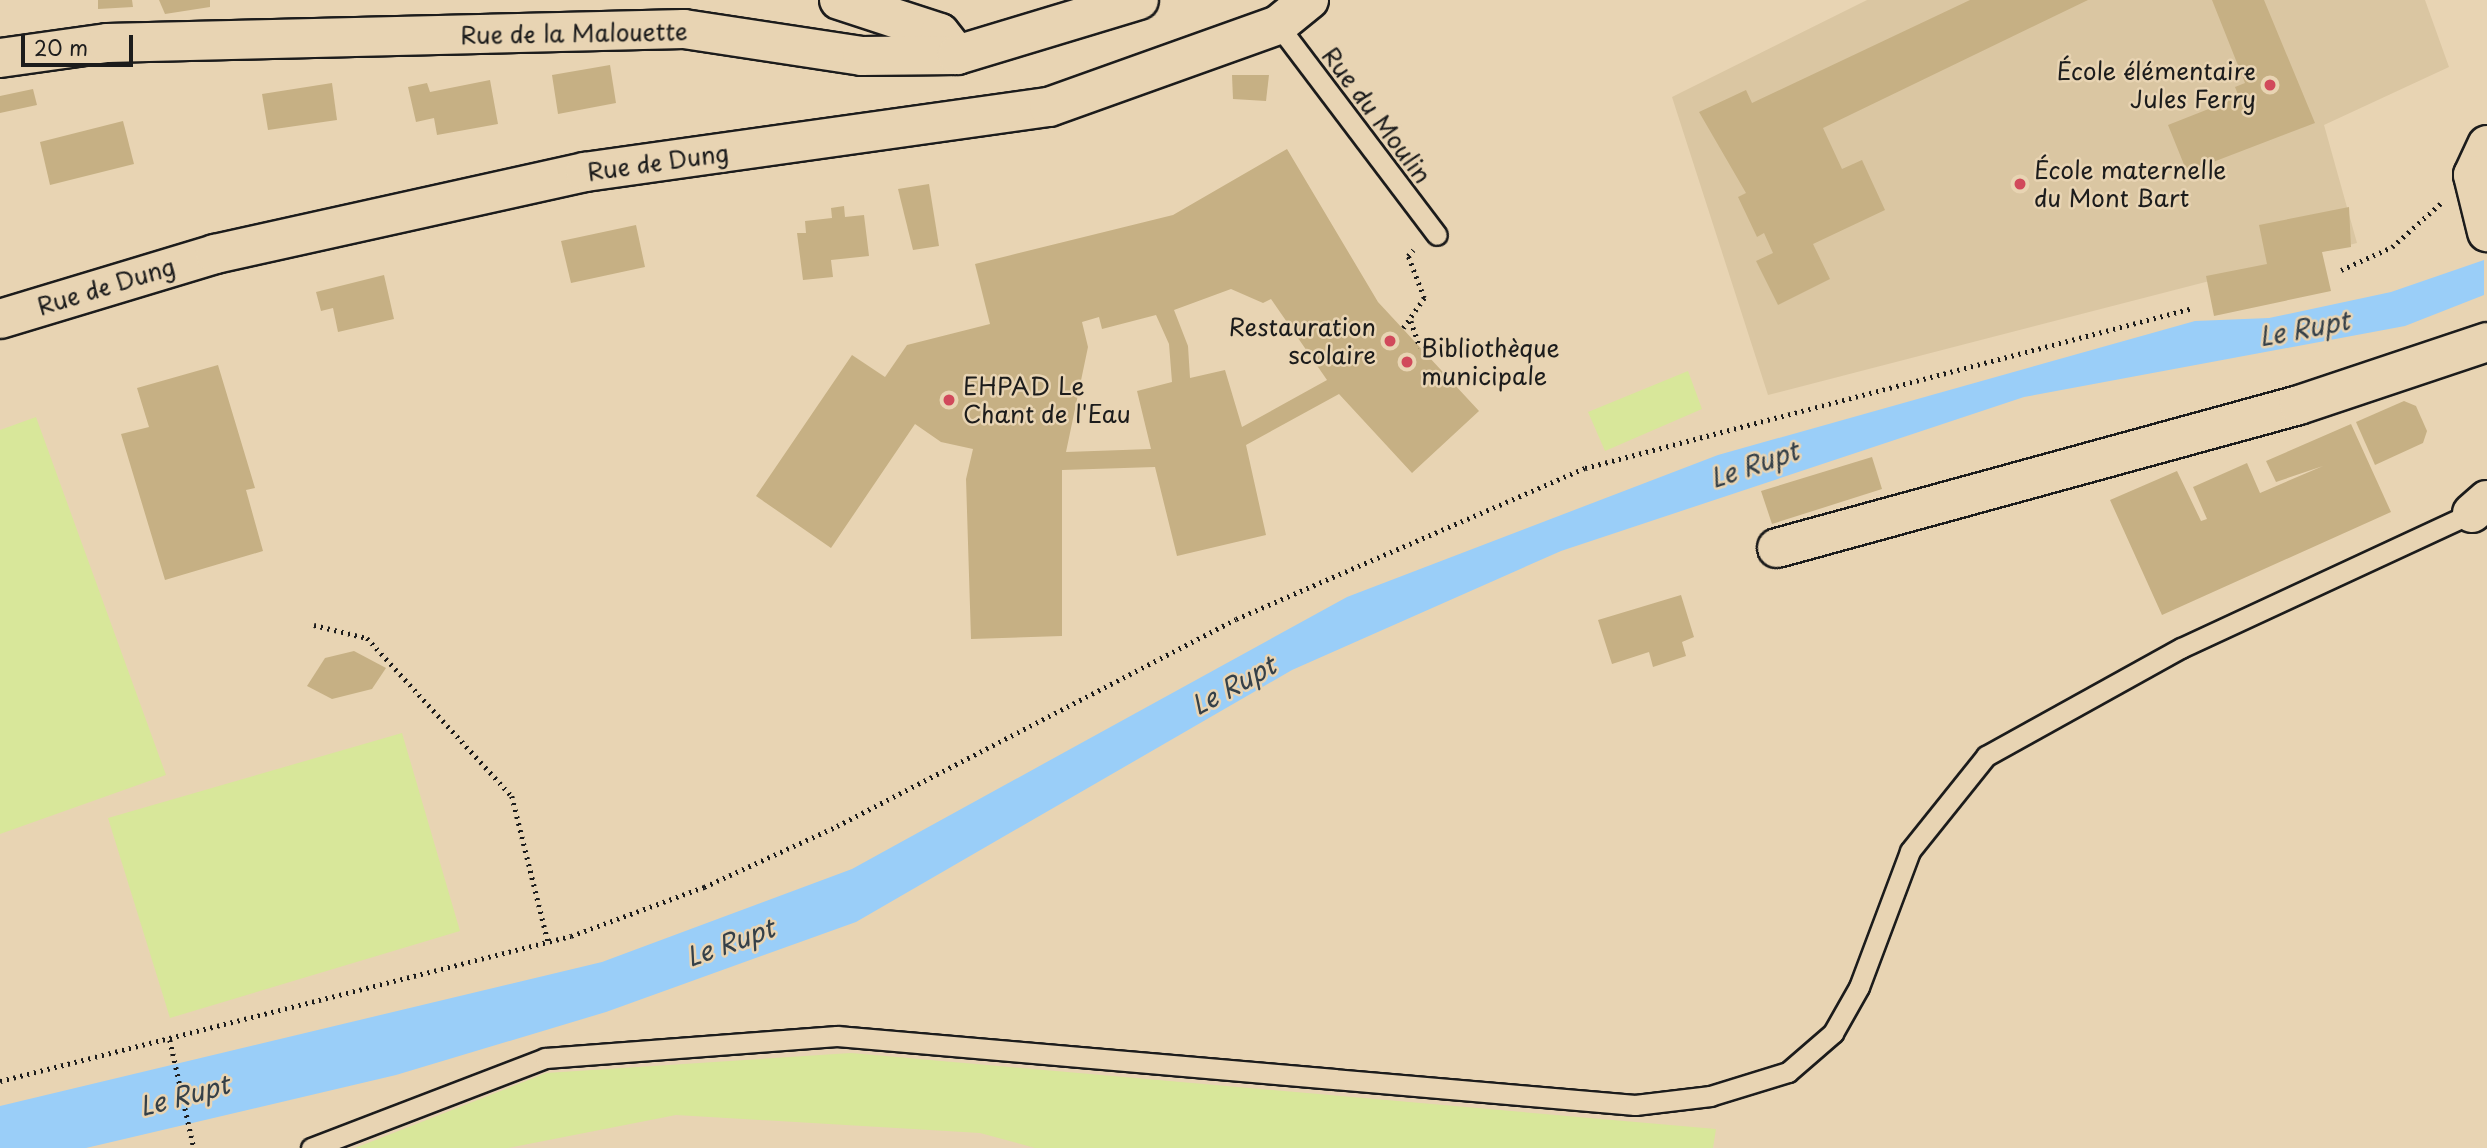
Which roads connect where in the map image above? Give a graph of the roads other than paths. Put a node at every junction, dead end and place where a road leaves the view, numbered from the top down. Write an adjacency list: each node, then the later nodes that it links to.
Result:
1 (839, 0): 5 (street)
2 (1139, 0): 5 (street, Rue de la Malouette)
3 (1309, 0): 4 (street, Rue de Dung)
4 (1278, 25): 9 (lane, Rue du Moulin); 10 (street, Rue de Dung)
5 (957, 55): 6 (street, Rue de la Malouette)
6 (0, 58)
7 (2480, 160): 8 (street)
8 (2487, 232)
9 (1437, 235)
10 (0, 319)
11 (2487, 342): 13 (street)
12 (2479, 507): 14 (lane)
13 (1777, 548)
14 (311, 1148)

